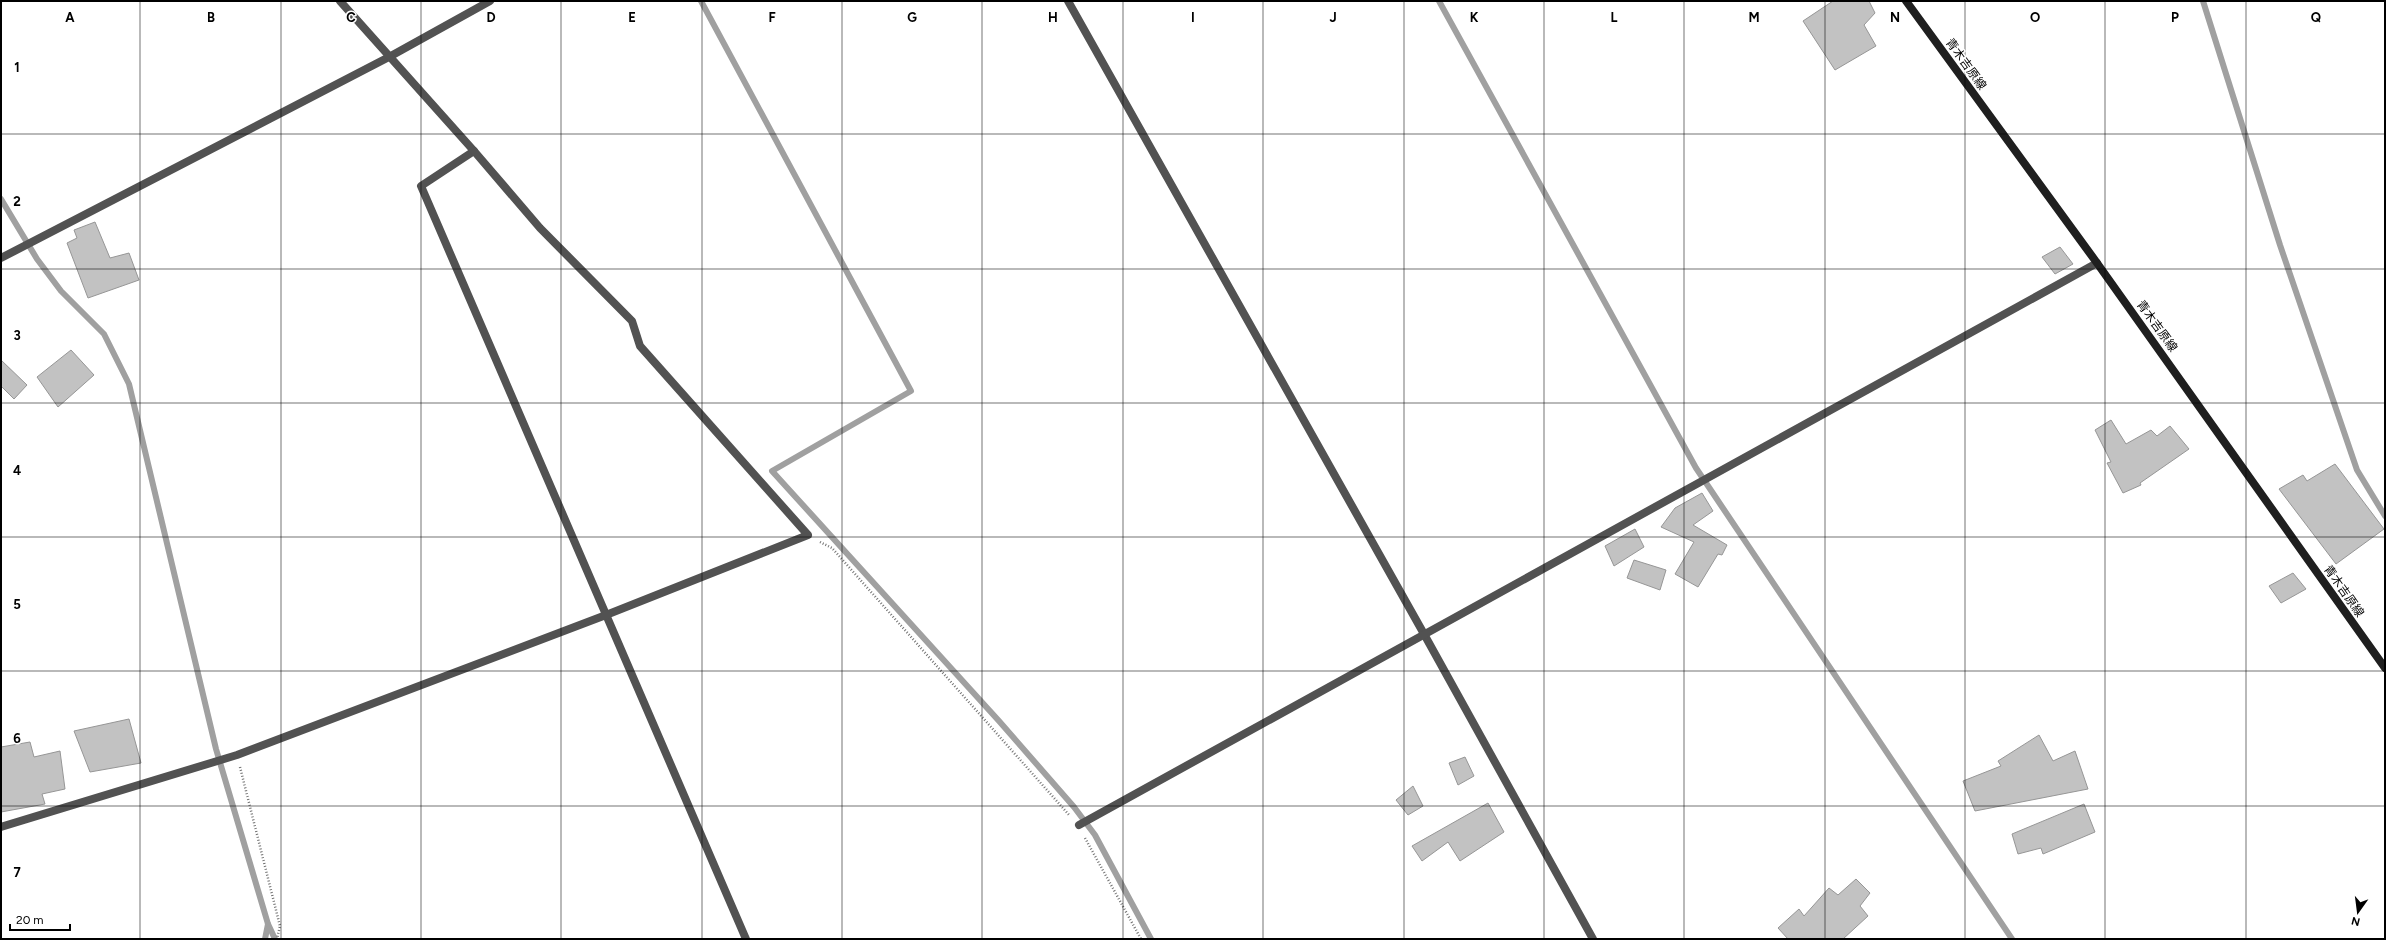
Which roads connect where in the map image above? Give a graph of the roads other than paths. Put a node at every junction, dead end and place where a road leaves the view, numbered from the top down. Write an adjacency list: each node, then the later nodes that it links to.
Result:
1 (340, 1): 5 (street)
2 (490, 1): 5 (street)
3 (1068, 1): 10 (street)
4 (1906, 1): 8 (main road, 青木吉原線)
5 (389, 57): 6 (street); 7 (street)
6 (474, 151): 9 (street); 9 (street)
7 (1, 258)
8 (2097, 263): 10 (street); 11 (main road, 青木吉原線)
9 (606, 616): 13 (street); 14 (street)
10 (1424, 634): 12 (street); 15 (street)
11 (2385, 668)
12 (1079, 825)
13 (1, 827)
14 (746, 939)
15 (1593, 939)

